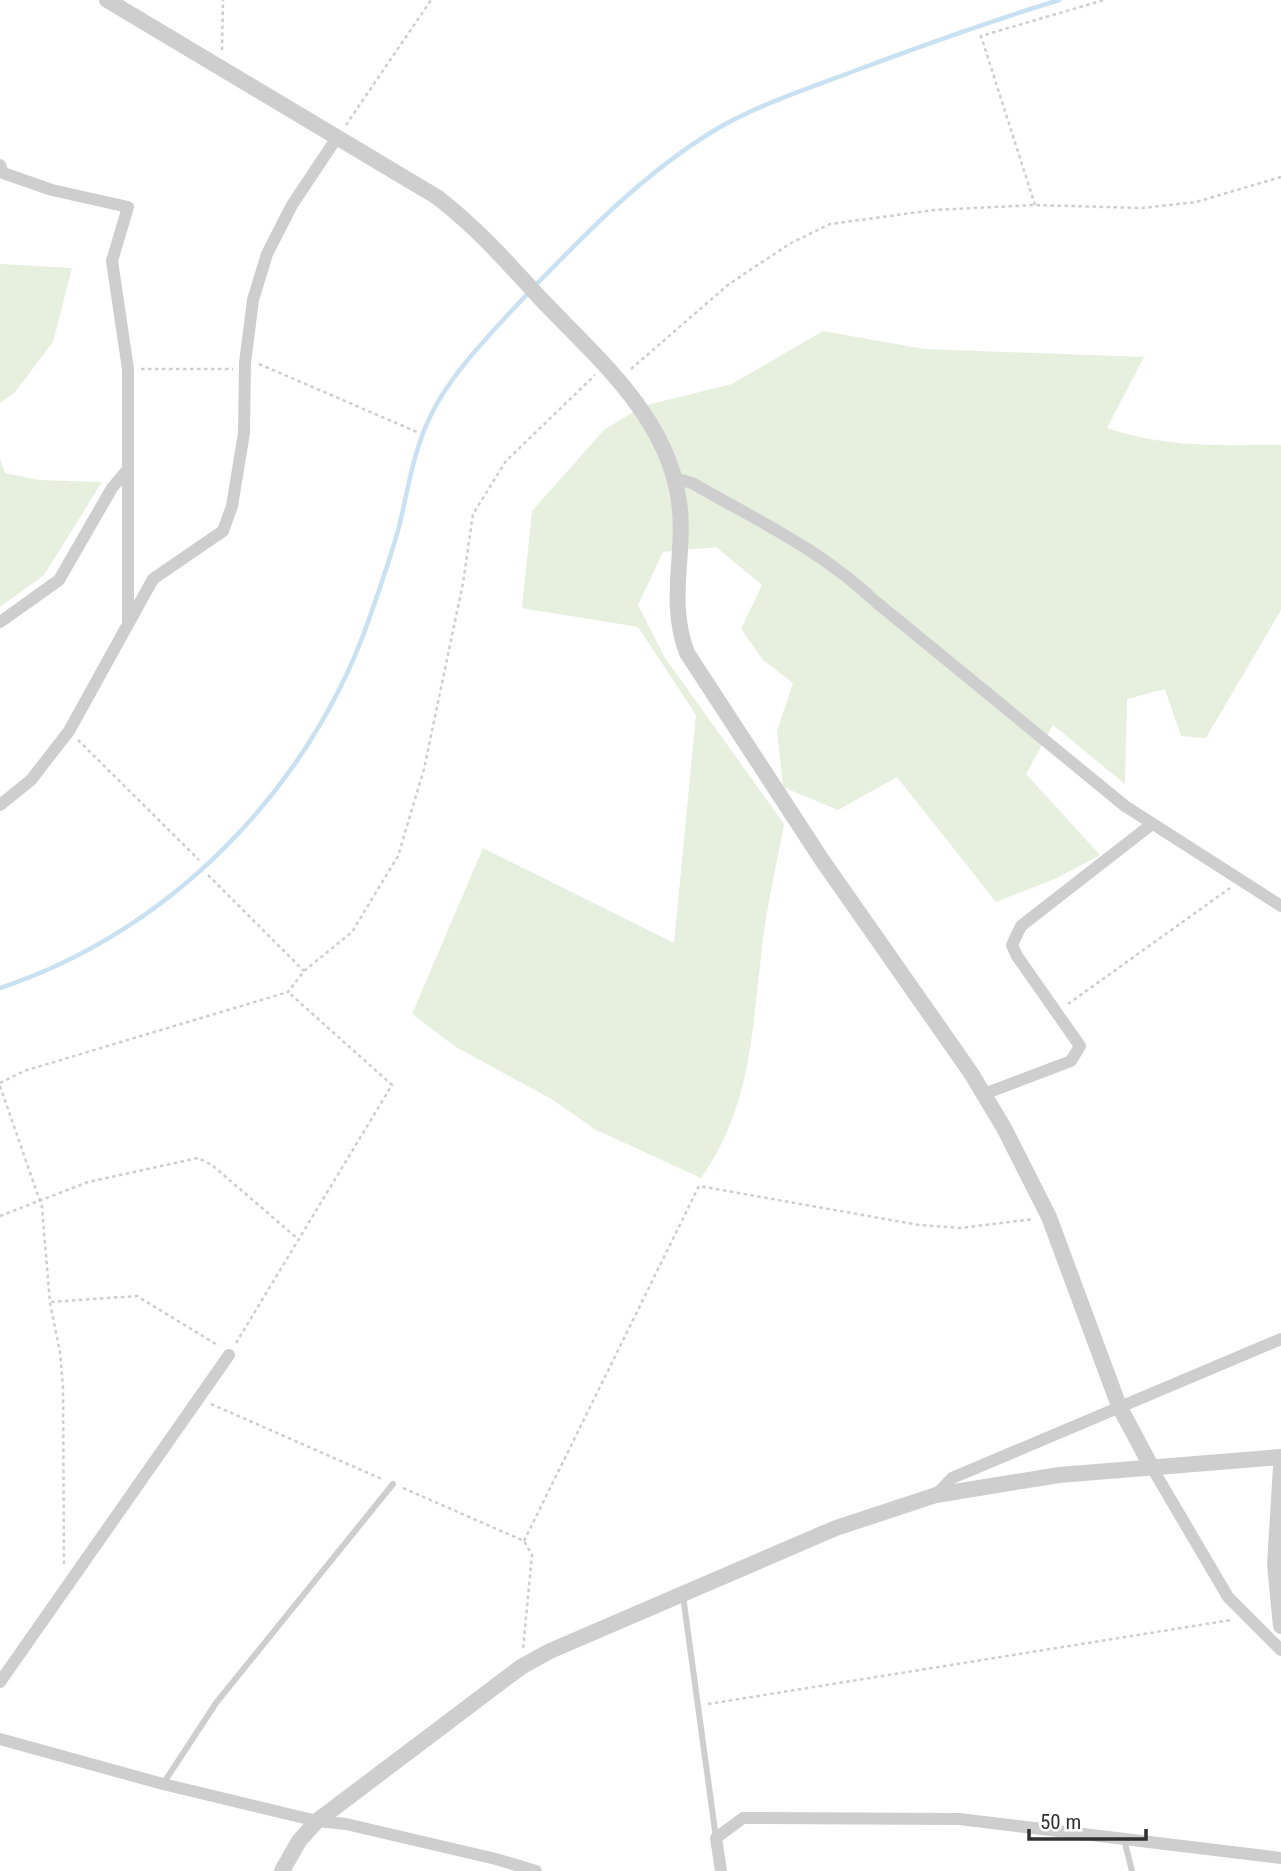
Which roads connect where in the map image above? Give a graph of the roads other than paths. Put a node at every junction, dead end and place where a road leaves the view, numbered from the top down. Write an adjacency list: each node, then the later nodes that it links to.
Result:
1 (107, 0): 2 (street)
2 (338, 136): 5 (street); 7 (street)
3 (0, 165): 4 (street)
4 (128, 469): 6 (street); 7 (street)
5 (674, 478): 9 (street); 11 (street)
6 (0, 622)
7 (128, 623): 8 (street)
8 (0, 805)
9 (1152, 824): 10 (street); 11 (street)
10 (1281, 906)
11 (984, 1094): 14 (street)
12 (1281, 1339): 14 (street)
13 (229, 1354): 23 (street)
14 (1119, 1406): 16 (street); 19 (street)
15 (1281, 1457): 16 (street)
16 (1151, 1466): 19 (street); 22 (street)
17 (1281, 1467): 21 (street)
18 (393, 1484): 25 (lane)
19 (936, 1496): 20 (street)
20 (683, 1594): 26 (street); 27 (lane)
21 (1281, 1626)
22 (1281, 1650)
23 (0, 1682)
24 (0, 1739): 25 (street)
25 (163, 1783): 26 (street)
26 (317, 1821): 30 (street); 31 (street)
27 (716, 1838): 28 (street); 32 (street)
28 (1124, 1839): 29 (street); 33 (lane)
29 (1281, 1858)
30 (282, 1871)
31 (536, 1871)
32 (721, 1871)
33 (1132, 1871)

